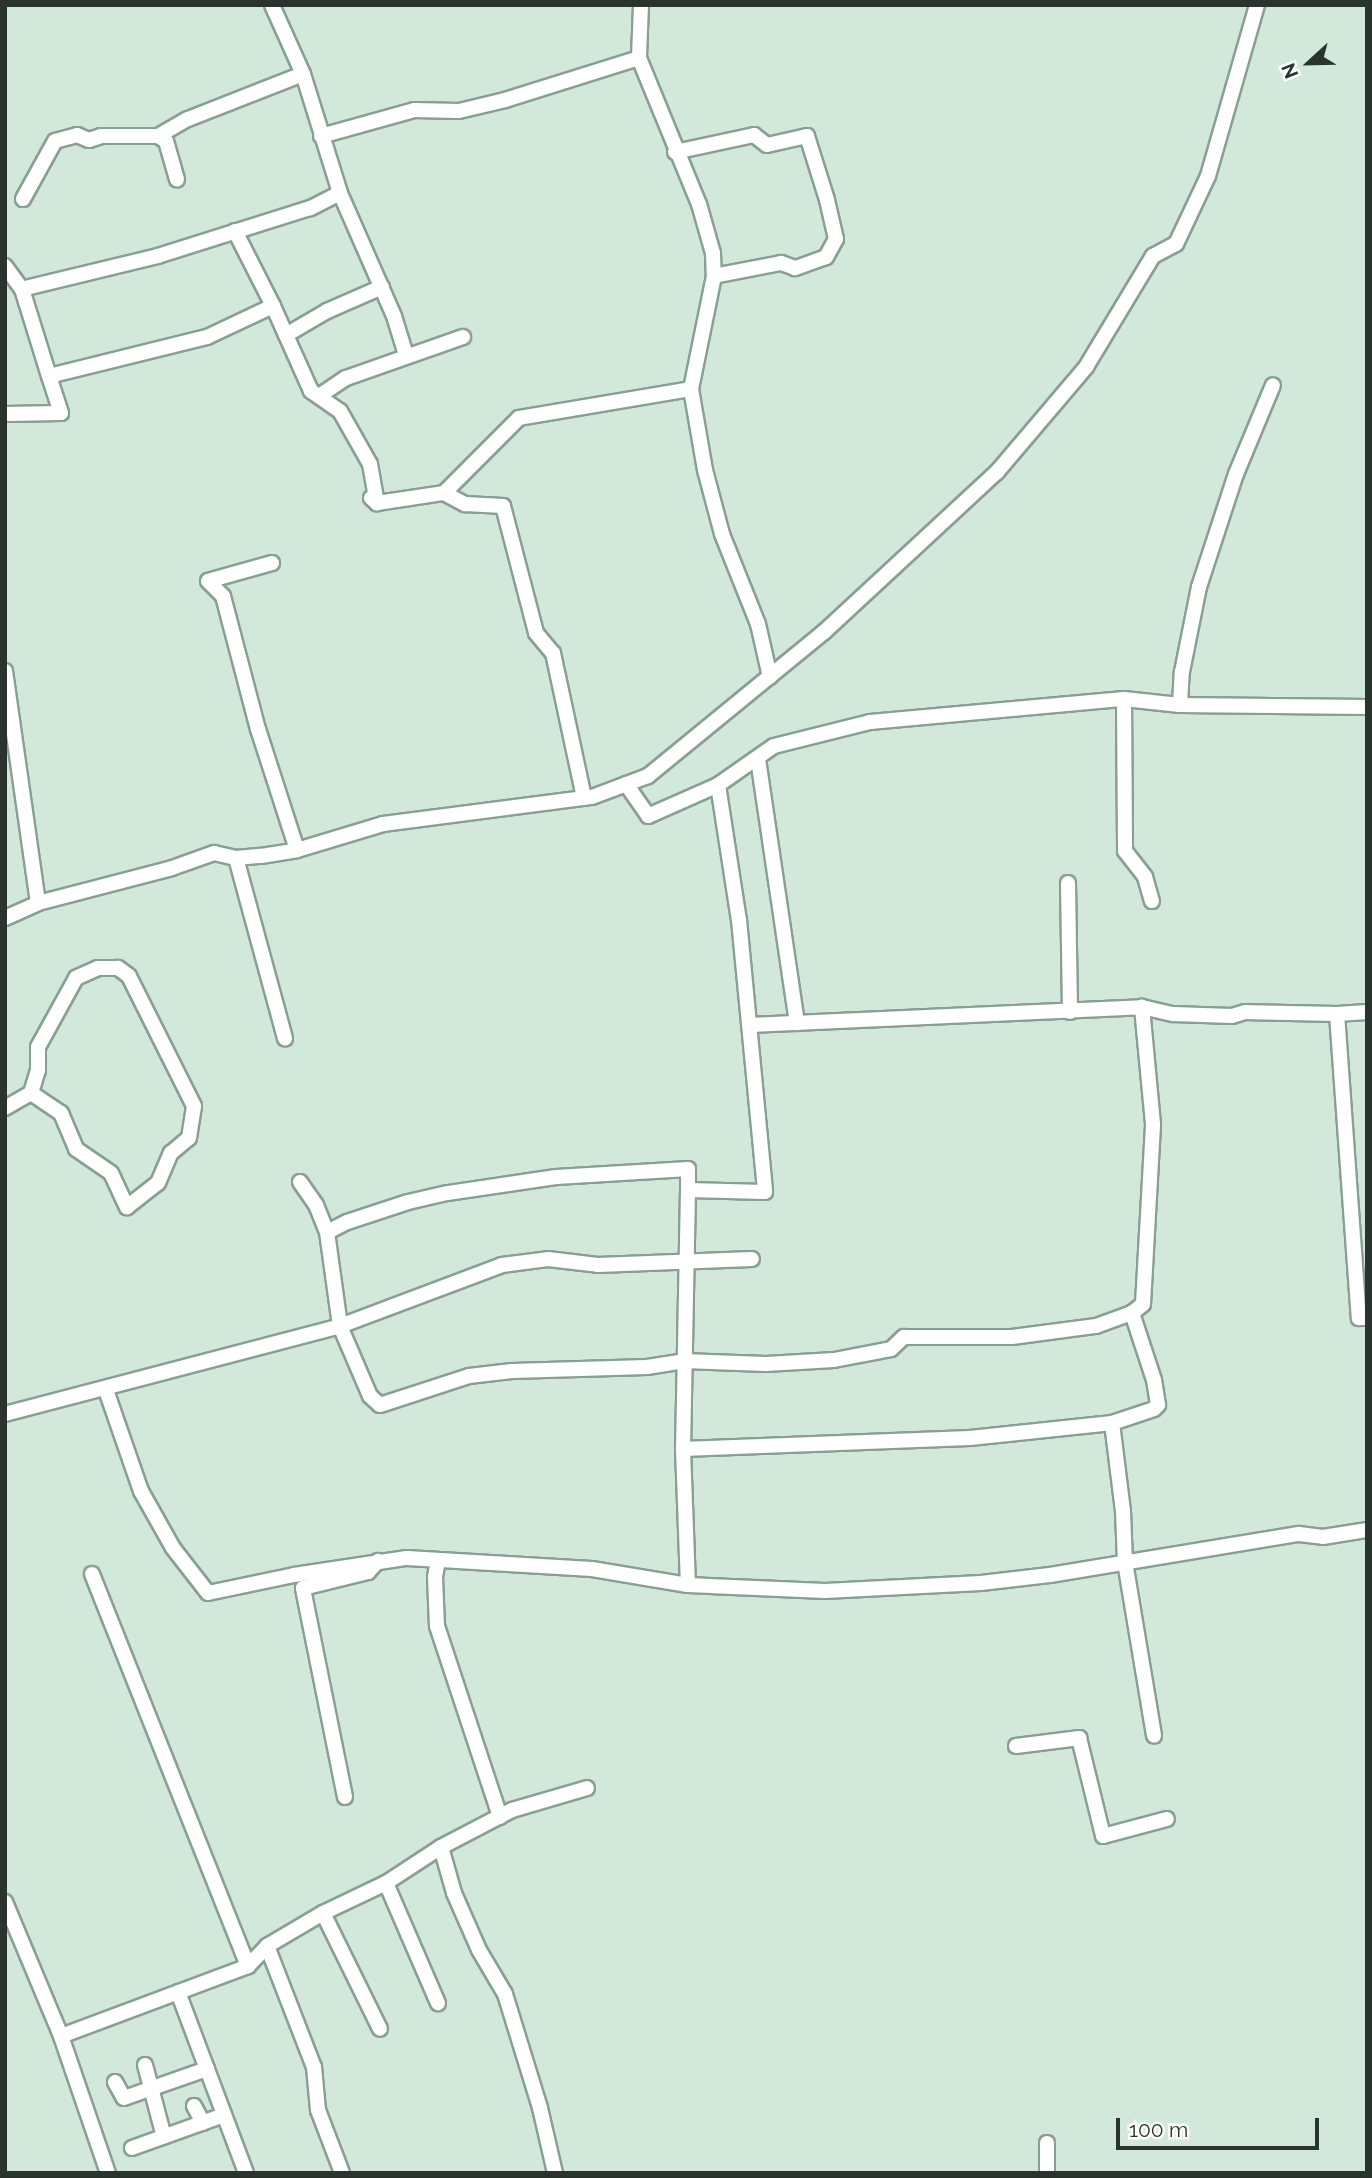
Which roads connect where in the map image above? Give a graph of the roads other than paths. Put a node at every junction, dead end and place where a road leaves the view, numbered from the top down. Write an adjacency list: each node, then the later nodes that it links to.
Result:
1 (272, 5): 5 (street)
2 (641, 5): 4 (street)
3 (1257, 5): 29 (street)
4 (639, 58): 7 (street); 8 (street)
5 (303, 74): 6 (street); 7 (street)
6 (158, 136): 9 (street); 11 (street)
7 (321, 136): 10 (street)
8 (675, 152): 14 (street); 14 (street)
9 (177, 180)
10 (340, 193): 12 (street); 15 (street)
11 (23, 199)
12 (235, 231): 16 (street); 17 (street)
13 (5, 266): 16 (street)
14 (714, 276): 23 (street)
15 (382, 287): 18 (street); 20 (street)
16 (22, 289): 21 (street)
17 (273, 306): 18 (street); 21 (street)
18 (286, 335): 24 (street)
19 (463, 337): 20 (street)
20 (406, 355): 24 (street)
21 (49, 376): 25 (street)
22 (1273, 385): 31 (street)
23 (691, 388): 26 (street); 29 (street)
24 (319, 396): 26 (street)
25 (5, 414)
26 (443, 493): 36 (street)
27 (272, 563): 37 (street)
28 (5, 671): 41 (street)
29 (770, 677): 34 (street)
30 (1124, 699): 31 (street); 33 (street); 40 (street)
31 (1180, 705): 32 (street)
32 (1367, 707)
33 (758, 759): 35 (street); 47 (street)
34 (626, 784): 35 (street); 36 (street)
35 (718, 785): 48 (street)
36 (584, 798): 37 (street)
37 (297, 850): 38 (street)
38 (236, 858): 41 (street); 49 (street)
39 (1068, 883): 44 (street)
40 (1152, 901)
41 (38, 903): 42 (street)
42 (5, 918)
43 (1142, 1007): 44 (street); 46 (street); 57 (street)
44 (1070, 1012): 47 (street)
45 (1367, 1012): 46 (street)
46 (1337, 1014): 58 (street)
47 (797, 1023): 48 (street)
48 (750, 1025): 53 (street)
49 (285, 1038)
50 (32, 1093): 50 (street); 51 (street)
51 (5, 1108)
52 (300, 1182): 54 (street)
53 (688, 1190): 54 (street); 56 (street)
54 (327, 1232): 59 (street)
55 (752, 1259): 56 (street)
56 (686, 1260): 59 (street); 60 (street)
57 (1132, 1313): 60 (street); 63 (street)
58 (1367, 1318)
59 (340, 1326): 60 (street); 61 (street)
60 (683, 1361): 64 (street)
61 (106, 1390): 62 (street); 67 (street)
62 (5, 1414)
63 (1112, 1423): 64 (street); 68 (street)
64 (683, 1449): 70 (street)
65 (1367, 1530): 68 (street)
66 (438, 1560): 67 (street); 70 (street); 75 (street)
67 (378, 1562): 74 (street)
68 (1125, 1562): 70 (street); 71 (street)
69 (92, 1574): 82 (street)
70 (688, 1585)
71 (1154, 1736)
72 (1016, 1746): 76 (street)
73 (587, 1788): 75 (street)
74 (345, 1797)
75 (500, 1817): 77 (street)
76 (1167, 1819)
77 (441, 1847): 78 (street); 100 (street)
78 (386, 1883): 80 (street); 84 (street)
79 (5, 1902): 86 (street)
80 (323, 1913): 81 (street); 85 (street)
81 (267, 1946): 82 (street); 99 (street)
82 (248, 1966): 83 (street)
83 (178, 1992): 86 (street); 88 (street)
84 (438, 2003)
85 (380, 2029)
86 (61, 2036): 97 (street)
87 (145, 2065): 90 (street)
88 (207, 2069): 90 (street); 92 (street)
89 (116, 2082): 90 (street)
90 (150, 2089): 94 (street)
91 (194, 2106): 93 (street)
92 (224, 2115): 93 (street); 98 (street)
93 (203, 2123): 94 (street)
94 (164, 2137): 96 (street)
95 (1047, 2143): 101 (street)
96 (132, 2148)
97 (108, 2173)
98 (246, 2173)
99 (342, 2173)
100 (555, 2173)
101 (1047, 2173)

